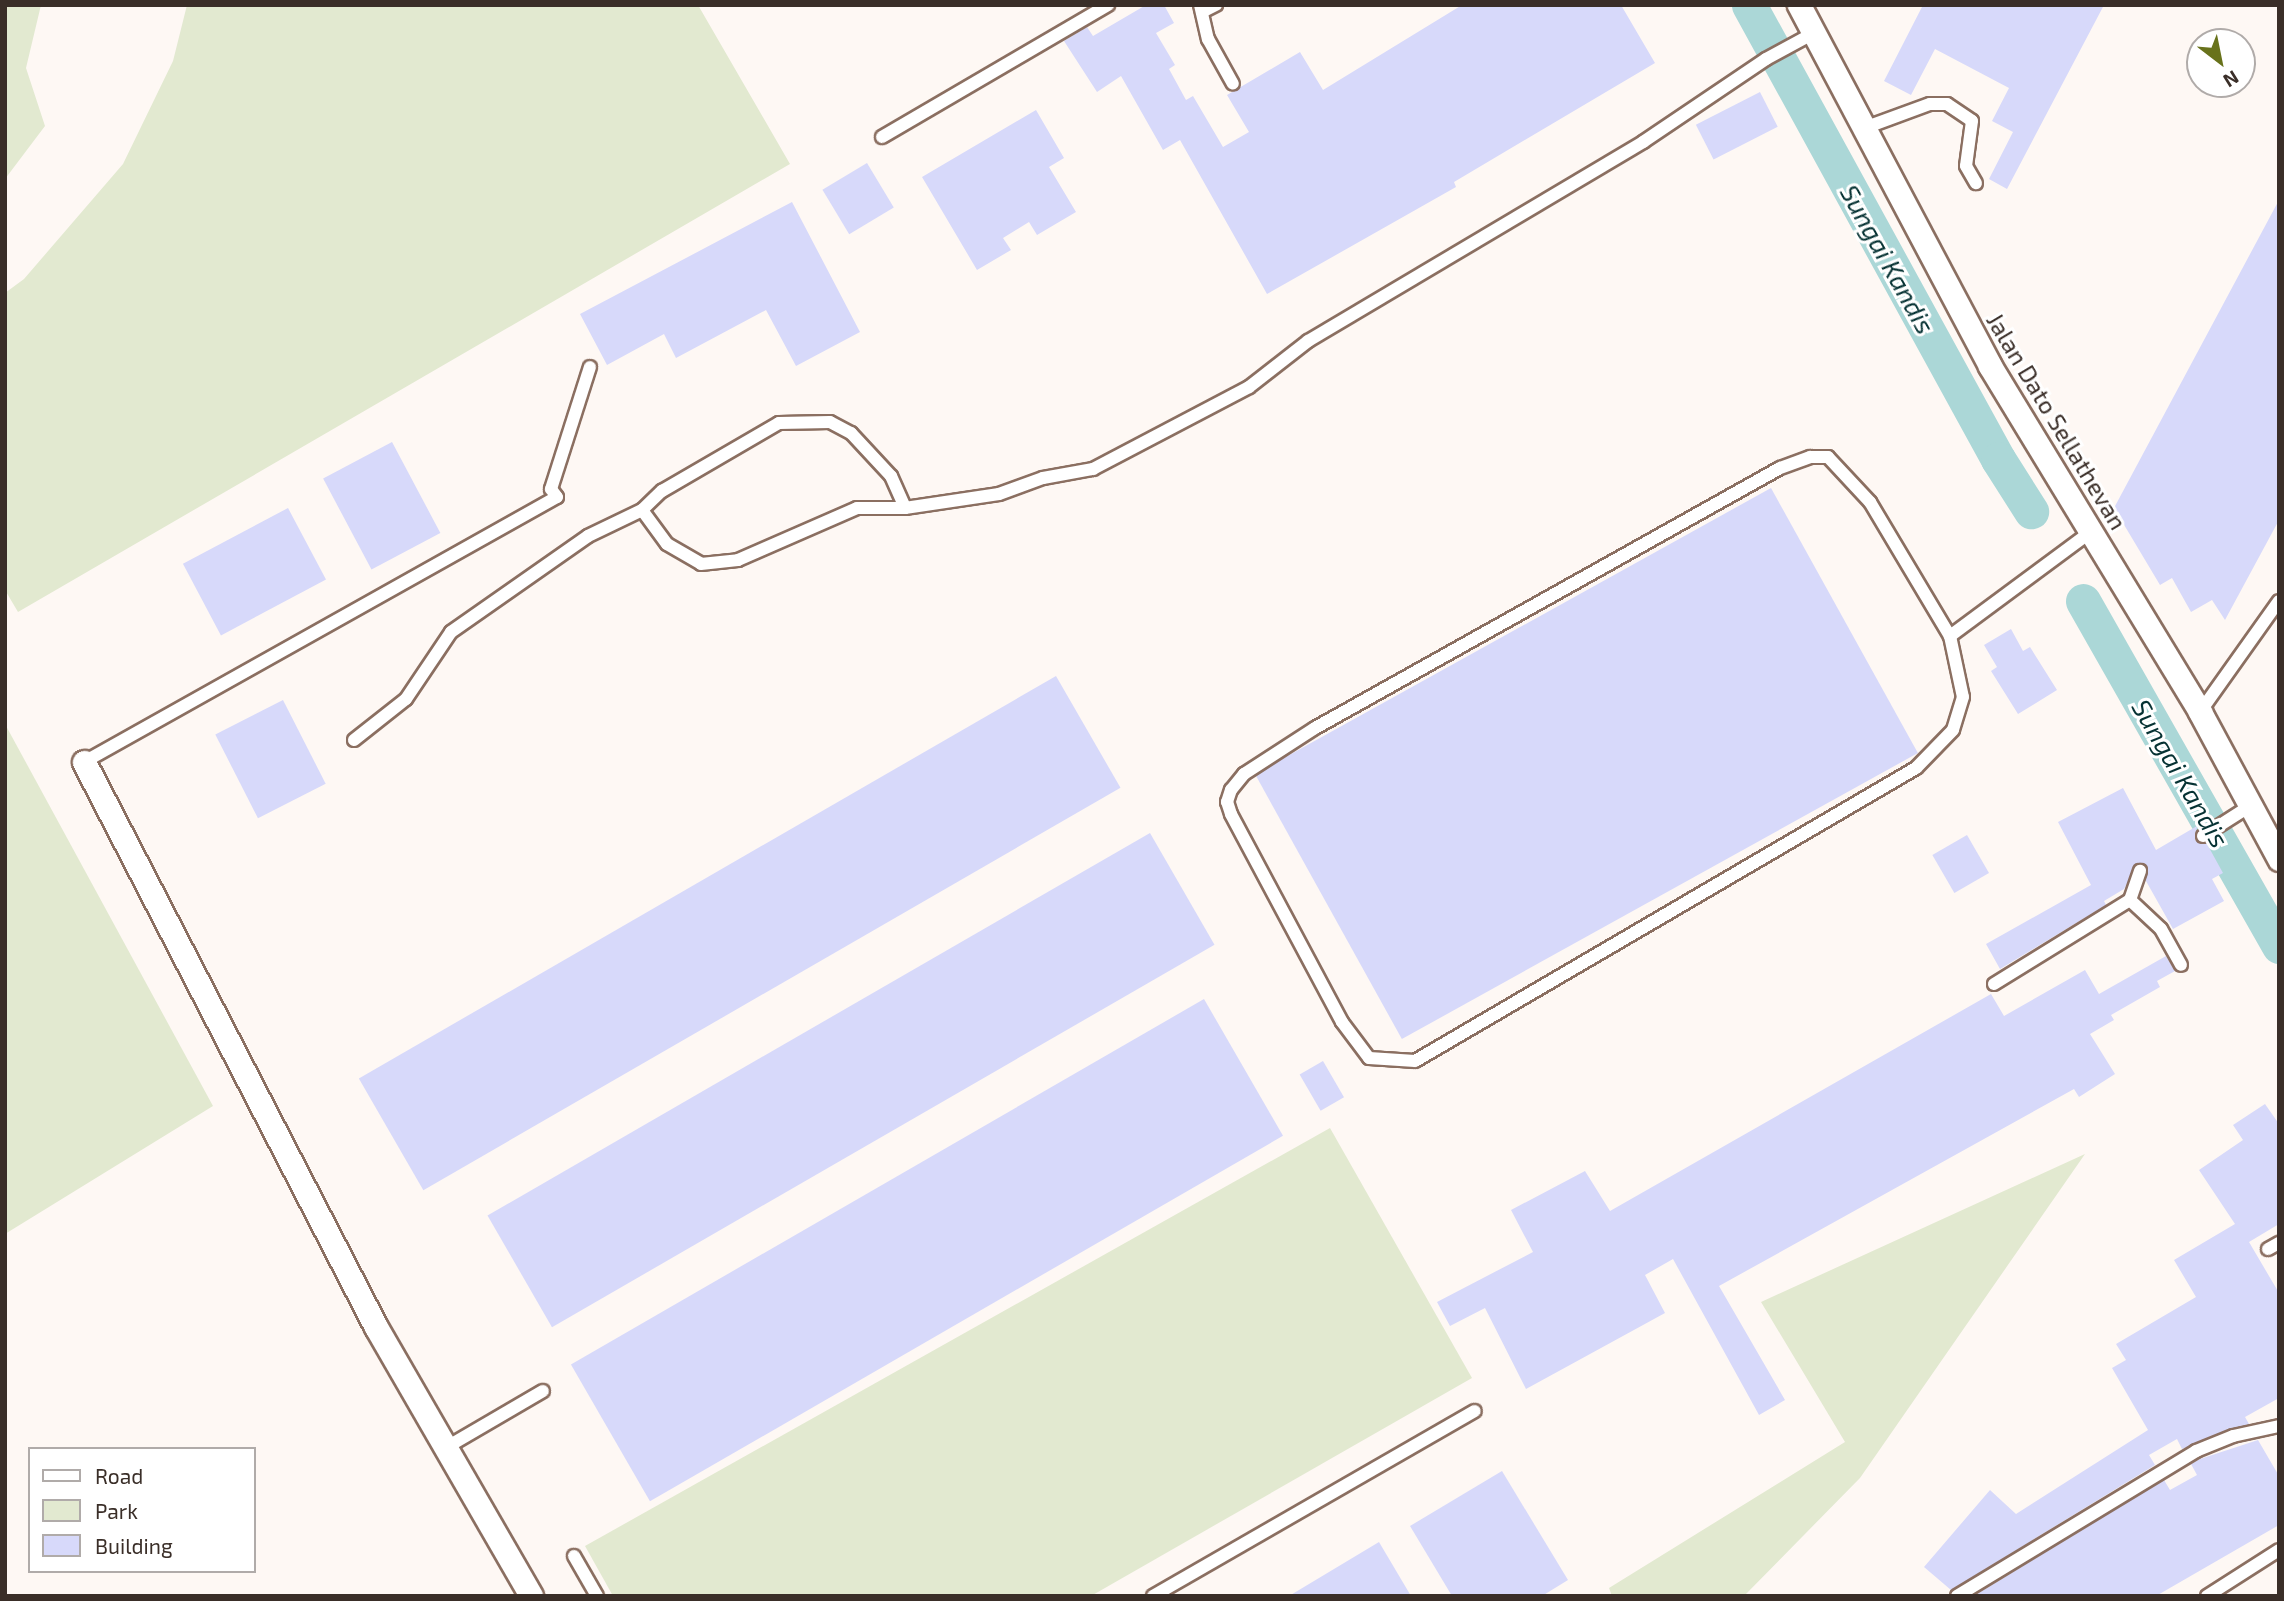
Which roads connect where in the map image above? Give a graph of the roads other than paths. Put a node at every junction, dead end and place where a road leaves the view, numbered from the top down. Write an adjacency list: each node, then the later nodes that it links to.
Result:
1 (1108, 5): 8 (lane)
2 (1216, 5): 4 (lane)
3 (1799, 5): 5 (street, Jalan Dato Sellathevan)
4 (1201, 9): 6 (lane)
5 (1805, 38): 7 (street, Jalan Dato Sellathevan); 11 (lane)
6 (1233, 84)
7 (1867, 127): 9 (lane); 13 (street, Jalan Dato Sellathevan)
8 (882, 137)
9 (1976, 183)
10 (590, 367): 18 (lane)
11 (905, 508): 12 (lane); 12 (lane)
12 (642, 510): 17 (lane)
13 (2092, 531): 15 (lane); 16 (street, Jalan Dato Sellathevan)
14 (2279, 601): 16 (lane)
15 (1950, 636): 15 (lane)
16 (2200, 712): 19 (street, Jalan Dato Sellathevan)
17 (354, 740)
18 (84, 762): 29 (street)
19 (2250, 806): 20 (lane); 21 (street, Jalan Dato Sellathevan)
20 (2205, 835)
21 (2279, 859)
22 (2140, 871): 23 (lane)
23 (2130, 900): 24 (lane); 25 (lane)
24 (2181, 965)
25 (1994, 984)
26 (543, 1391): 29 (lane)
27 (1475, 1411): 34 (lane)
28 (2279, 1426): 35 (lane)
29 (447, 1447): 32 (street)
30 (2279, 1550): 36 (lane)
31 (574, 1556): 33 (lane)
32 (531, 1596)
33 (597, 1596)
34 (1153, 1596)
35 (1957, 1596)
36 (2207, 1596)

